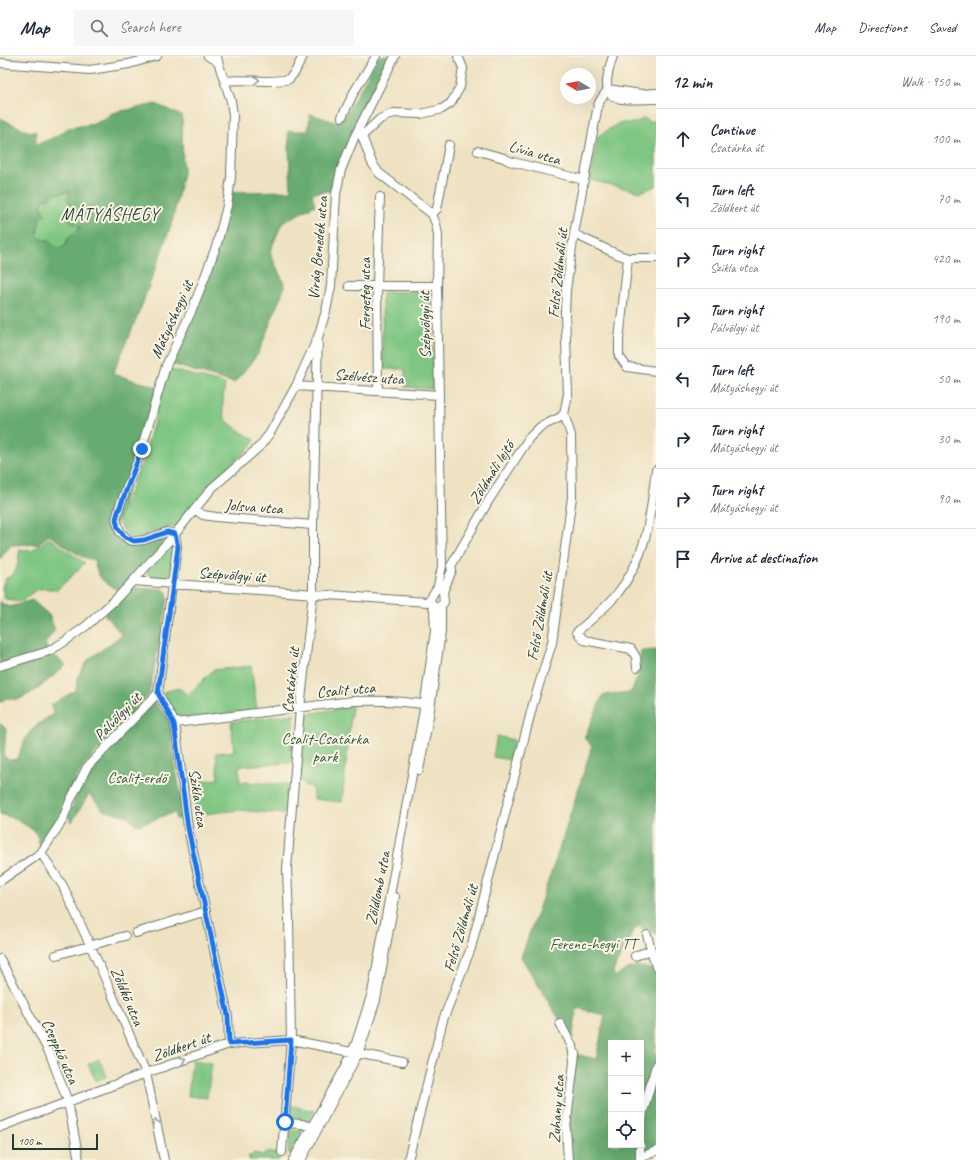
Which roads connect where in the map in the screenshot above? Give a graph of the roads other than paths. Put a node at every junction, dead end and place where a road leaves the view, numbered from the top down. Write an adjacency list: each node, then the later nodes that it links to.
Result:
1 (157, 56): 9 (street)
2 (208, 56): 8 (street)
3 (303, 56): 10 (street, one-way to 3)
4 (376, 56): 14 (street)
5 (395, 56): 15 (street, Virág Benedek utca)
6 (458, 56): 15 (street)
7 (613, 56): 11 (street)
8 (217, 59): 10 (street, Mátyáshegyi út)
9 (0, 63)
10 (225, 81): 37 (street, Mátyáshegyi út)
11 (608, 89): 12 (street); 13 (street); 18 (street, Felső Zöldmáli út)
12 (656, 93)
13 (656, 99)
14 (342, 117)
15 (360, 133): 20 (street); 27 (street, Virág Benedek utca)
16 (449, 145): 20 (street)
17 (478, 151): 18 (street, Lívia utca)
18 (584, 180): 21 (street, Felső Zöldmáli út)
19 (380, 197): 25 (street, Fergeteg utca)
20 (432, 214): 26 (street, Szépvölgyi út)
21 (574, 234): 22 (street); 33 (street, Felső Zöldmáli út)
22 (628, 258): 23 (street); 28 (street)
23 (656, 258)
24 (349, 286): 25 (street)
25 (377, 286): 26 (street); 31 (street, Fergeteg utca)
26 (437, 286): 32 (street, Szépvölgyi út)
27 (318, 337): 29 (street, Virág Benedek utca); 30 (street, Csatárka út)
28 (656, 371)
29 (296, 386): 30 (street, Szélvész utca); 35 (street, Virág Benedek utca)
30 (318, 387): 31 (street, Szélvész utca); 36 (street, Csatárka út)
31 (378, 391): 32 (street, Szélvész utca)
32 (439, 395): 38 (street, Szépvölgyi út)
33 (564, 414): 38 (street, Zöldmáli lejtő); 83 (street, Felső Zöldmáli út)
34 (656, 470): 45 (street)
35 (195, 509): 36 (street, Jolsva utca); 37 (street, Virág Benedek utca)
36 (313, 525): 41 (street, Csatárka út)
37 (175, 534): 39 (street, Virág Benedek utca); 40 (street, Pálvölgyi út)
38 (447, 565): 42 (street, Szépvölgyi út); 43 (street, Szépvölgyi út)
39 (133, 581): 40 (street, Szépvölgyi út); 44 (street)
40 (173, 584): 41 (street, Szépvölgyi út); 46 (street, Pálvölgyi út)
41 (313, 594): 42 (street, Szépvölgyi út); 48 (street, Csatárka út)
42 (431, 602): 43 (street, Szépvölgyi út); 47 (street, Zöldlomb utca)
43 (441, 606): 47 (street, Zöldlomb utca)
44 (0, 666)
45 (637, 667)
46 (158, 693): 49 (street, Szikla utca); 50 (street, Pálvölgyi út)
47 (428, 705): 48 (street, Csalit utca); 65 (street, Zöldlomb utca)
48 (300, 708): 49 (street, Csalit utca); 63 (street, Csatárka út)
49 (174, 724): 52 (street, Szikla utca)
50 (41, 853): 51 (street, Pálvölgyi út); 56 (street, Zöldkő utca)
51 (0, 881)
52 (206, 910): 53 (street); 64 (street, Szikla utca)
53 (136, 933)
54 (647, 935): 57 (street)
55 (125, 936): 56 (street)
56 (91, 946): 58 (street); 68 (street, Zöldkő utca)
57 (651, 950): 59 (street); 61 (street)
58 (56, 955)
59 (635, 956)
60 (0, 959): 69 (street, Cseppkő utca)
61 (656, 967)
62 (560, 1022): 84 (street, Zuhany utca)
63 (291, 1040): 64 (street, Zöldkert út); 65 (street, Zöldkert út); 72 (street, Csatárka út)
64 (229, 1044): 68 (street, Zöldkert út, one-way to 64)
65 (356, 1052): 66 (street, Zöldkert út); 71 (street, Zöldlomb utca)
66 (402, 1062)
67 (656, 1065): 70 (street)
68 (146, 1073): 69 (street, Zöldkert út); 80 (street, Zöldkő utca, one-way to 68)
69 (68, 1102): 73 (street, Zöldkert út); 79 (street, Cseppkő utca)
70 (643, 1112)
71 (322, 1114): 74 (street, Zöldlomb utca); 82 (street, Zöldlomb utca)
72 (285, 1122): 74 (street); 77 (street, Csatárka út)
73 (0, 1127)
74 (311, 1128): 81 (street, Zöldlomb utca)
75 (640, 1148): 78 (street)
76 (656, 1151): 78 (street)
77 (282, 1152)
78 (640, 1159)
79 (79, 1160)
80 (164, 1160)
81 (294, 1160)
82 (301, 1160)
83 (408, 1160)
84 (568, 1160)

